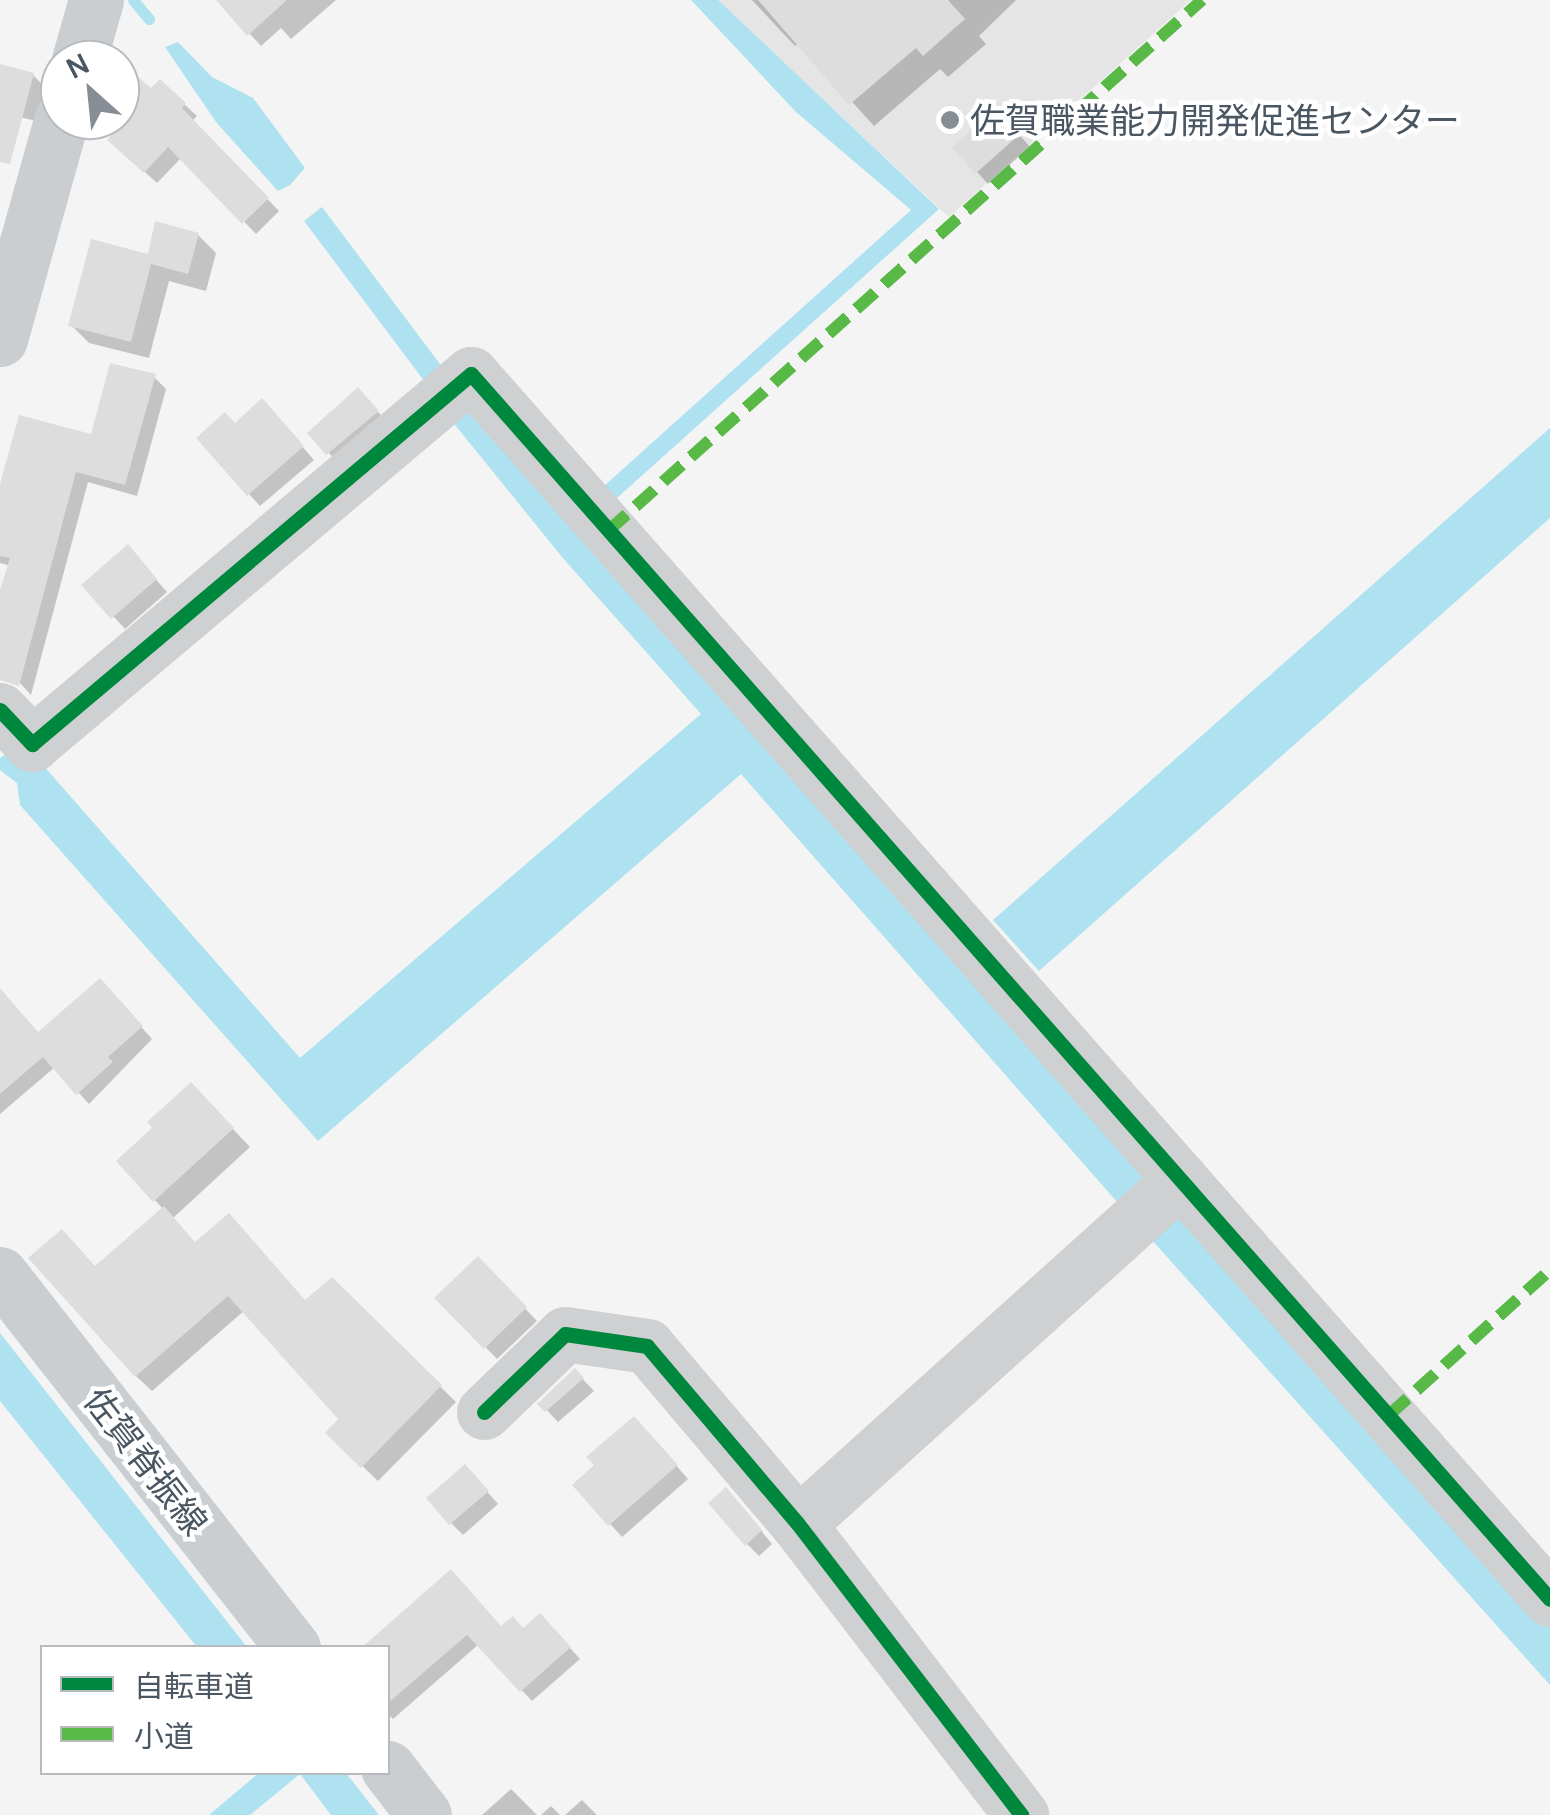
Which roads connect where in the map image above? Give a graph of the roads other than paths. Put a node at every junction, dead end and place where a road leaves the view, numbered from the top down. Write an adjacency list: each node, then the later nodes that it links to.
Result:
1 (96, 0): 2 (main road)
2 (84, 40)
3 (55, 140): 4 (main road)
4 (0, 339)
5 (0, 710): 6 (street)
6 (1181, 1179): 9 (street); 10 (street)
7 (0, 1274): 11 (main road, 佐賀脊振線)
8 (484, 1412): 9 (street)
9 (798, 1524): 14 (street)
10 (1550, 1599)
11 (291, 1645)
12 (390, 1771): 13 (main road)
13 (424, 1815)
14 (1020, 1815)

